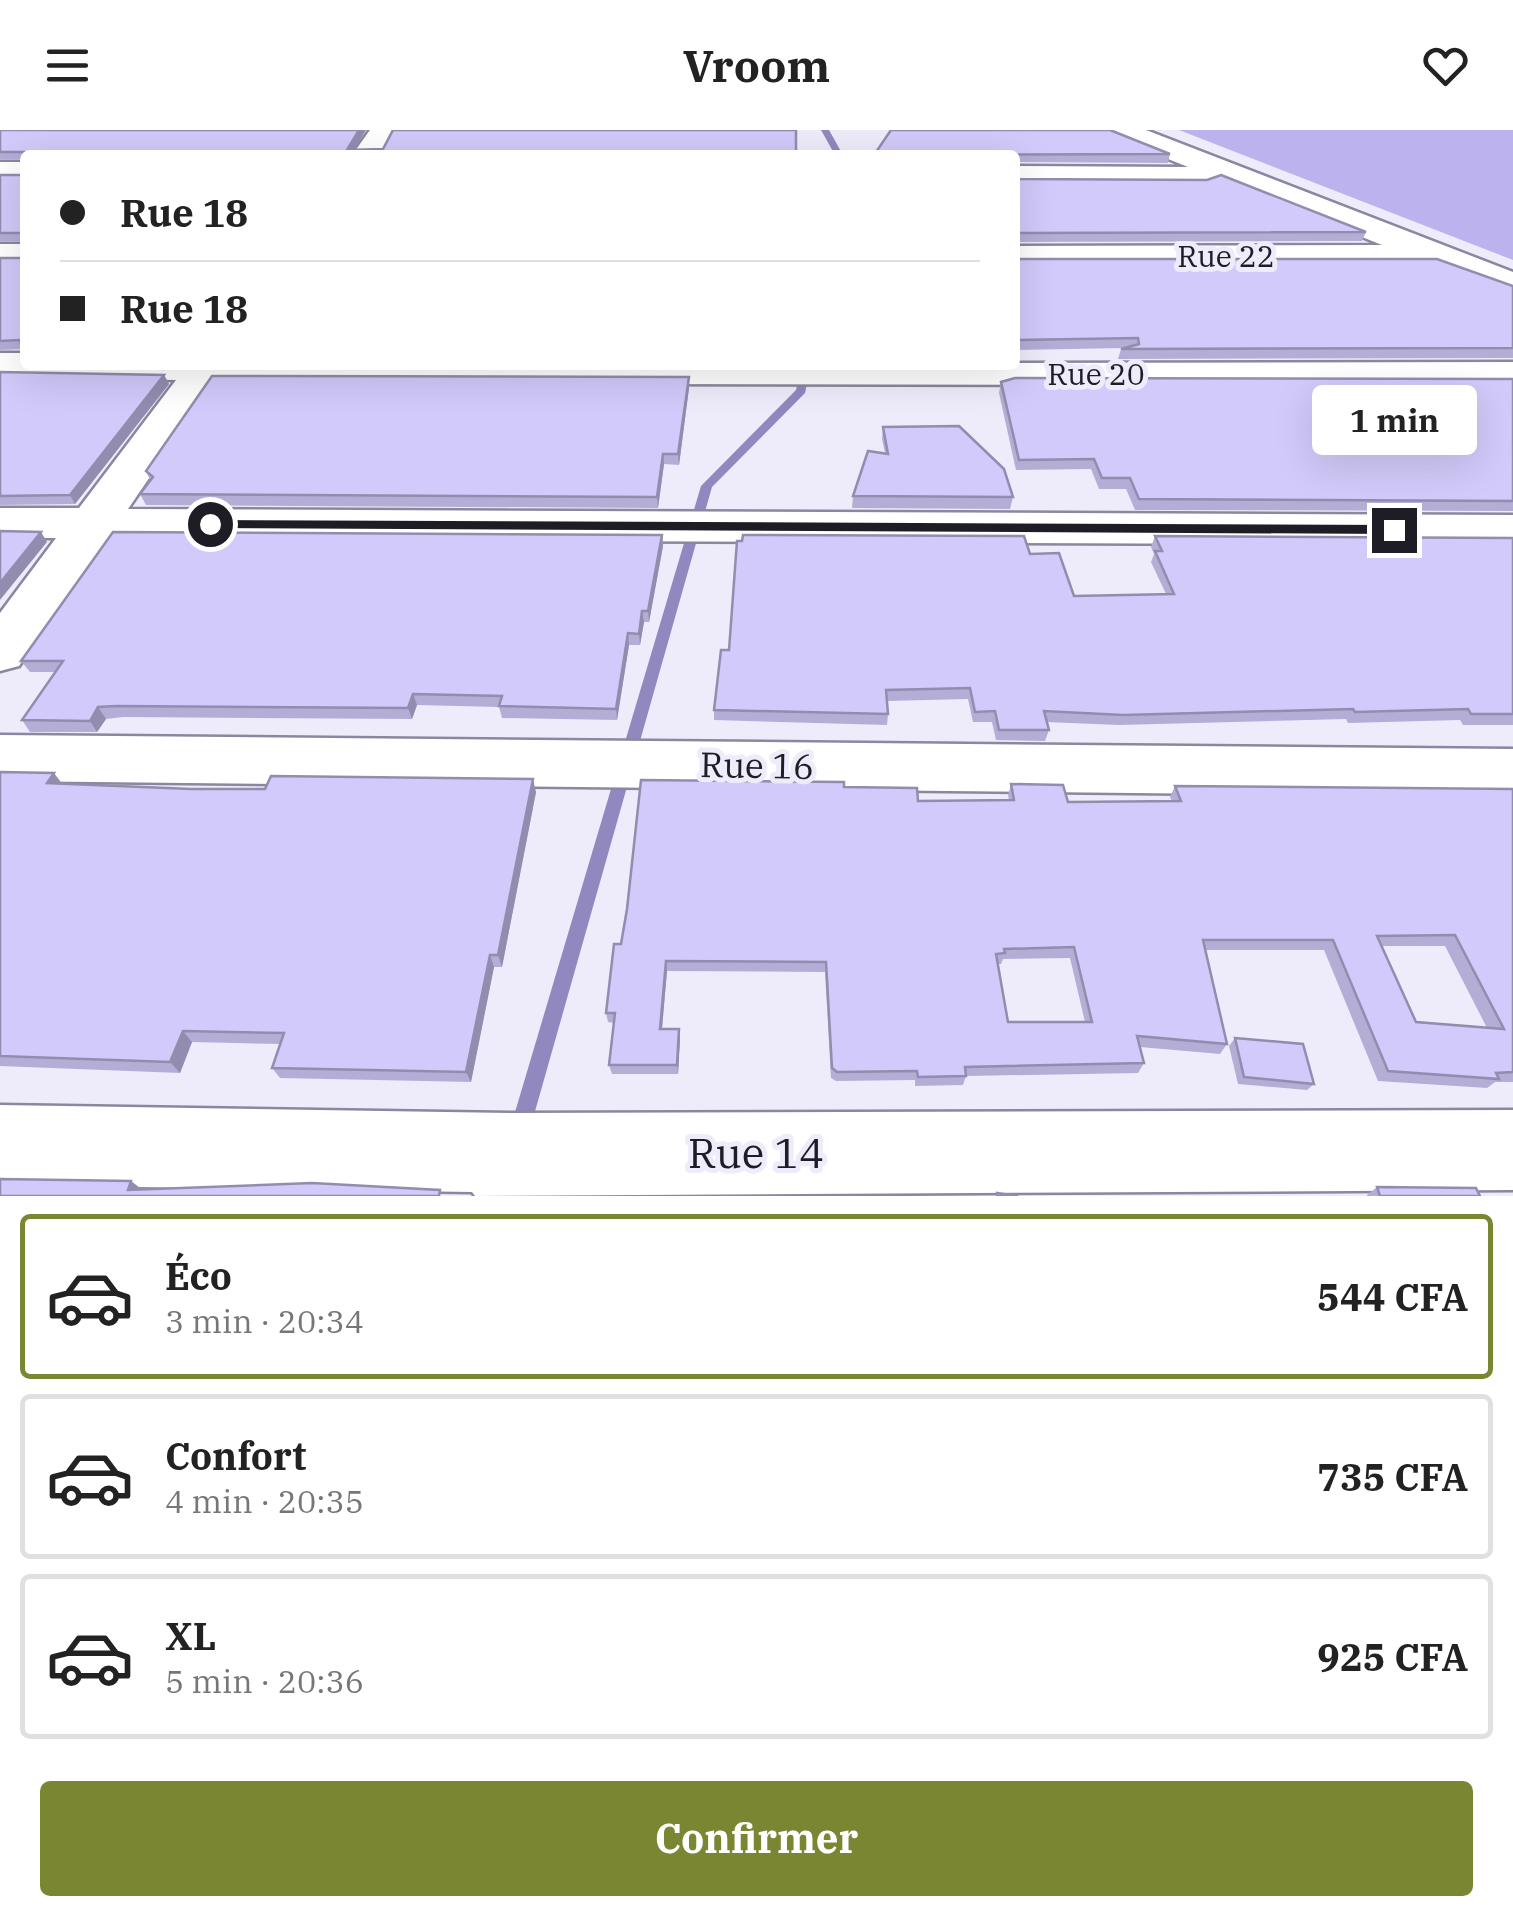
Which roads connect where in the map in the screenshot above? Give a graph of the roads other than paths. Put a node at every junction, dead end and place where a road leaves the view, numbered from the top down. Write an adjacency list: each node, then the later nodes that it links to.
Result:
1 (1121, 130): 3 (street)
2 (1020, 175): 3 (street)
3 (1237, 176): 5 (street)
4 (1020, 256): 5 (street, Rue 22)
5 (1438, 256): 6 (street)
6 (1513, 285)
7 (204, 370): 11 (street)
8 (502, 370): 9 (street, Rue 20)
9 (1513, 374)
10 (0, 524): 11 (street)
11 (92, 524): 12 (street); 13 (street)
12 (1513, 530)
13 (0, 652)
14 (0, 758): 15 (street, Rue 16)
15 (1513, 772)
16 (0, 1146): 18 (street, Rue 14)
17 (1513, 1150): 18 (street, Rue 14)
18 (489, 1151): 19 (street)
19 (555, 1196)

